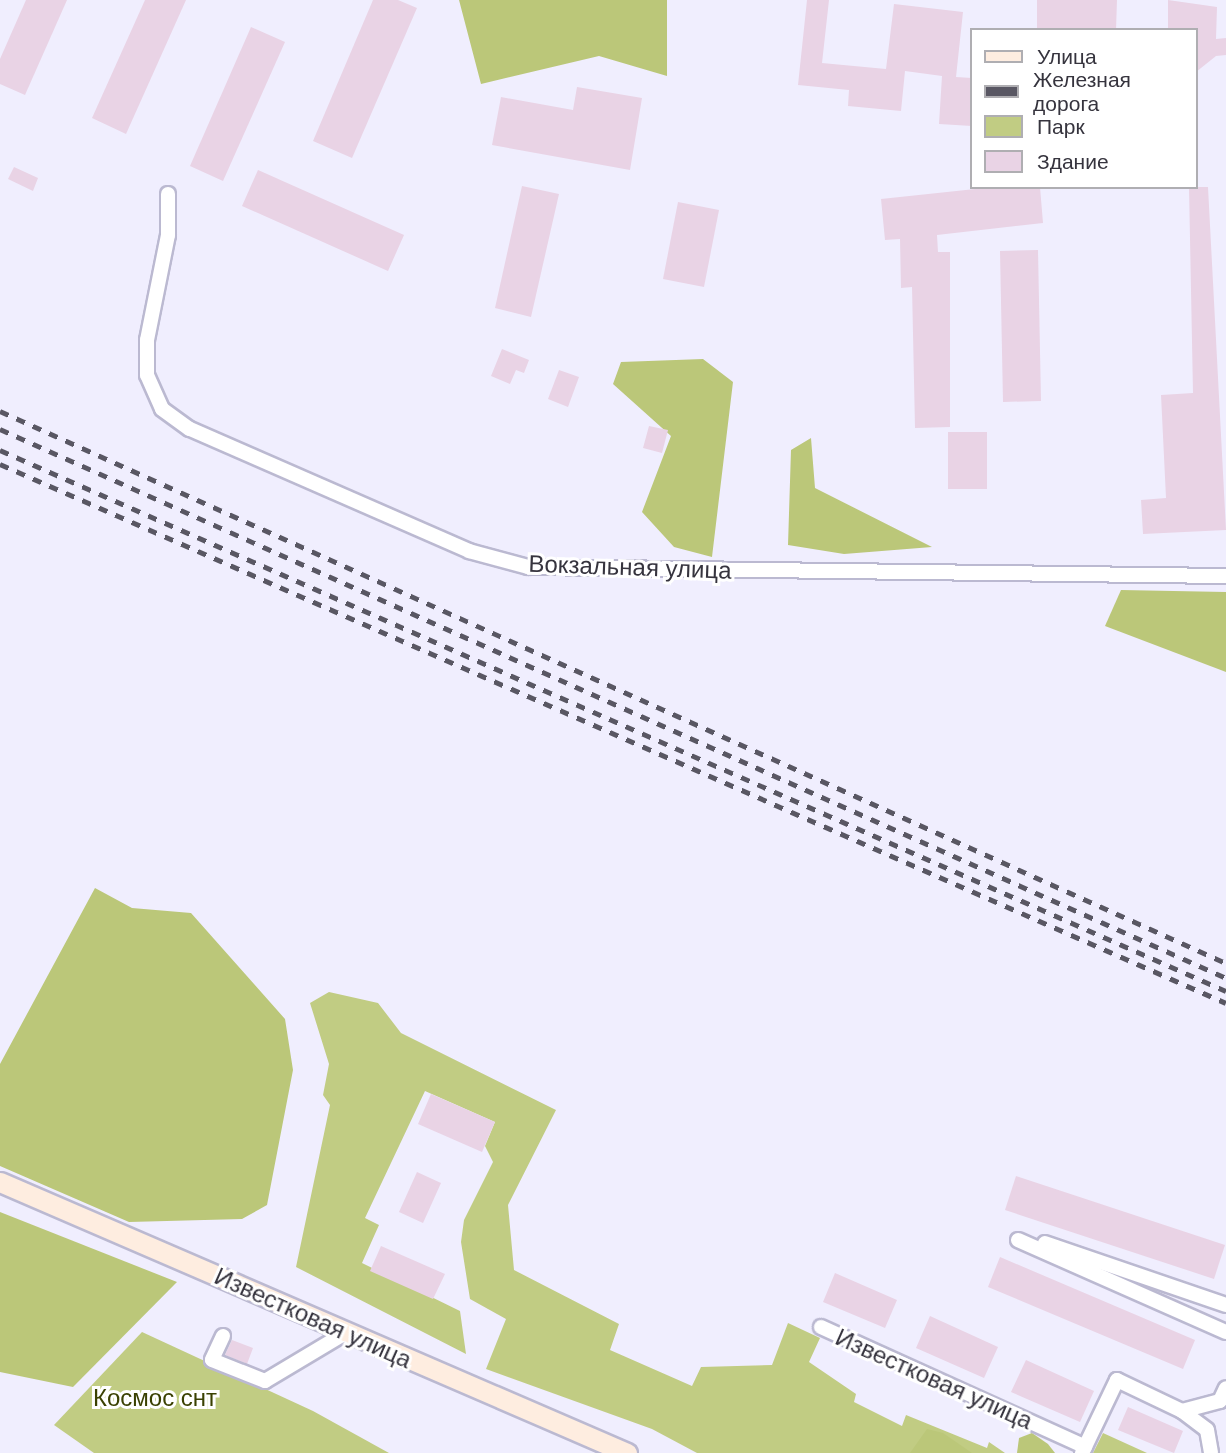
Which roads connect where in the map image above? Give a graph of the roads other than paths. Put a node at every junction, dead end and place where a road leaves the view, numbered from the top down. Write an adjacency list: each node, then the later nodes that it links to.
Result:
1 (169, 194): 2 (street, Вокзальная улица)
2 (1226, 576)
3 (0, 1182): 6 (main road, Известковая улица)
4 (1226, 1304): 7 (street)
5 (821, 1328): 11 (street, Известковая улица)
6 (347, 1332): 8 (street); 12 (main road, Известковая улица)
7 (1226, 1332)
8 (223, 1336)
9 (1226, 1388): 10 (street)
10 (1182, 1410): 11 (street); 13 (street)
11 (1083, 1450)
12 (627, 1453)
13 (1210, 1453)

